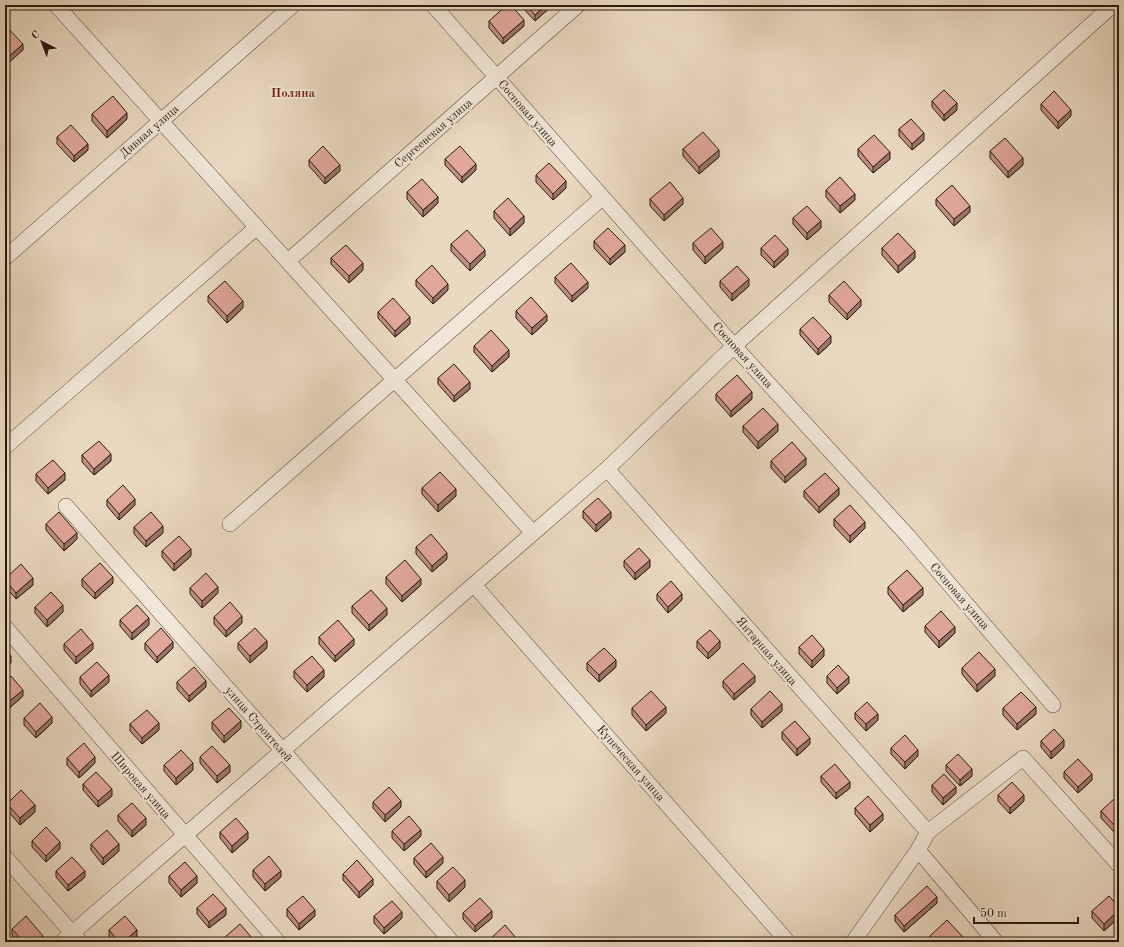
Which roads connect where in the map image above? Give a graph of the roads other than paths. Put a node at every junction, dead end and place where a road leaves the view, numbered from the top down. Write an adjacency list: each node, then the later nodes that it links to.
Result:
1 (56, 5): 7 (street)
2 (293, 5): 7 (street, Дивная улица)
3 (433, 5): 6 (street, Сосновая улица)
4 (578, 5): 6 (street, Сергеевская улица)
5 (1113, 5): 12 (street)
6 (496, 77): 8 (street, Сосновая улица); 11 (street, Сергеевская улица)
7 (160, 120): 9 (street); 10 (street, Дивная улица)
8 (602, 198): 12 (street, Сосновая улица); 13 (street)
9 (257, 227): 11 (street); 14 (street)
10 (5, 258)
11 (288, 261): 13 (street)
12 (734, 346): 15 (street); 21 (street, Сосновая улица)
13 (395, 380): 17 (street); 18 (street)
14 (5, 447)
15 (607, 469): 18 (street); 23 (street, Янтарная улица)
16 (66, 506): 22 (street, улица Строителей)
17 (230, 524)
18 (533, 533): 19 (street)
19 (474, 585): 22 (street); 31 (street, Купеческая улица)
20 (5, 627): 24 (street, Широкая улица)
21 (1053, 705)
22 (283, 751): 24 (street); 30 (street, улица Строителей)
23 (928, 832): 25 (street); 27 (street)
24 (184, 834): 28 (street); 29 (street, Широкая улица)
25 (918, 850): 32 (street); 33 (street)
26 (5, 857): 28 (street)
27 (1119, 865)
28 (71, 939)
29 (278, 942)
30 (452, 942)
31 (788, 942)
32 (853, 942)
33 (996, 942)

